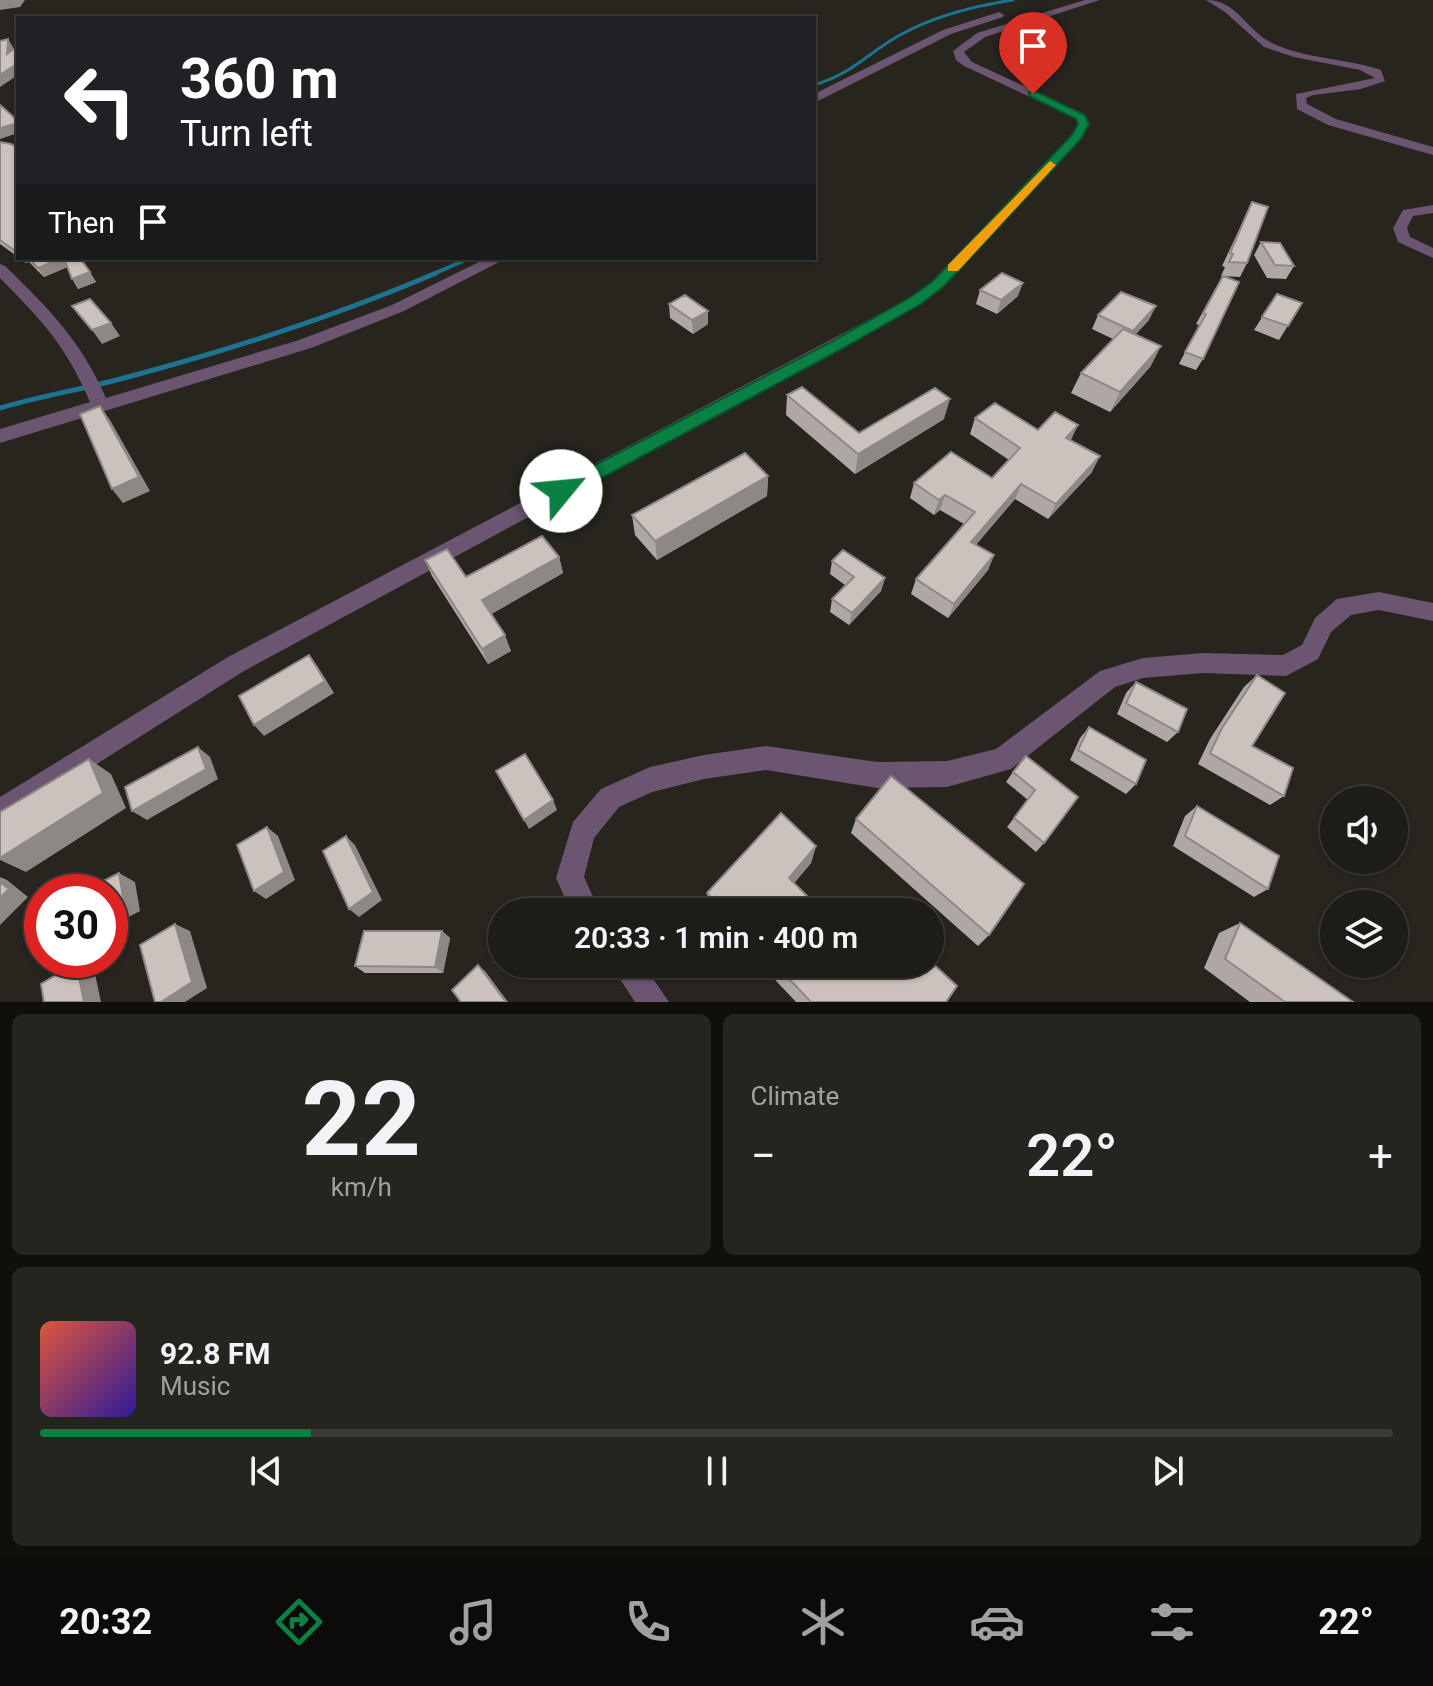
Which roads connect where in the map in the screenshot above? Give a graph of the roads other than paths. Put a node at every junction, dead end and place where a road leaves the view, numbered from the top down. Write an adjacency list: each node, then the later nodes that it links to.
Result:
1 (1056, 0): 4 (street)
2 (1095, 0): 13 (street)
3 (1211, 0): 5 (street)
4 (816, 98)
5 (1433, 151)
6 (1433, 209): 7 (street)
7 (1433, 254)
8 (495, 260): 10 (street)
9 (0, 269): 10 (street)
10 (95, 393): 11 (street)
11 (0, 436)
12 (1433, 612): 14 (street)
13 (0, 812)
14 (579, 898)
15 (636, 978): 16 (street)
16 (654, 1002)

